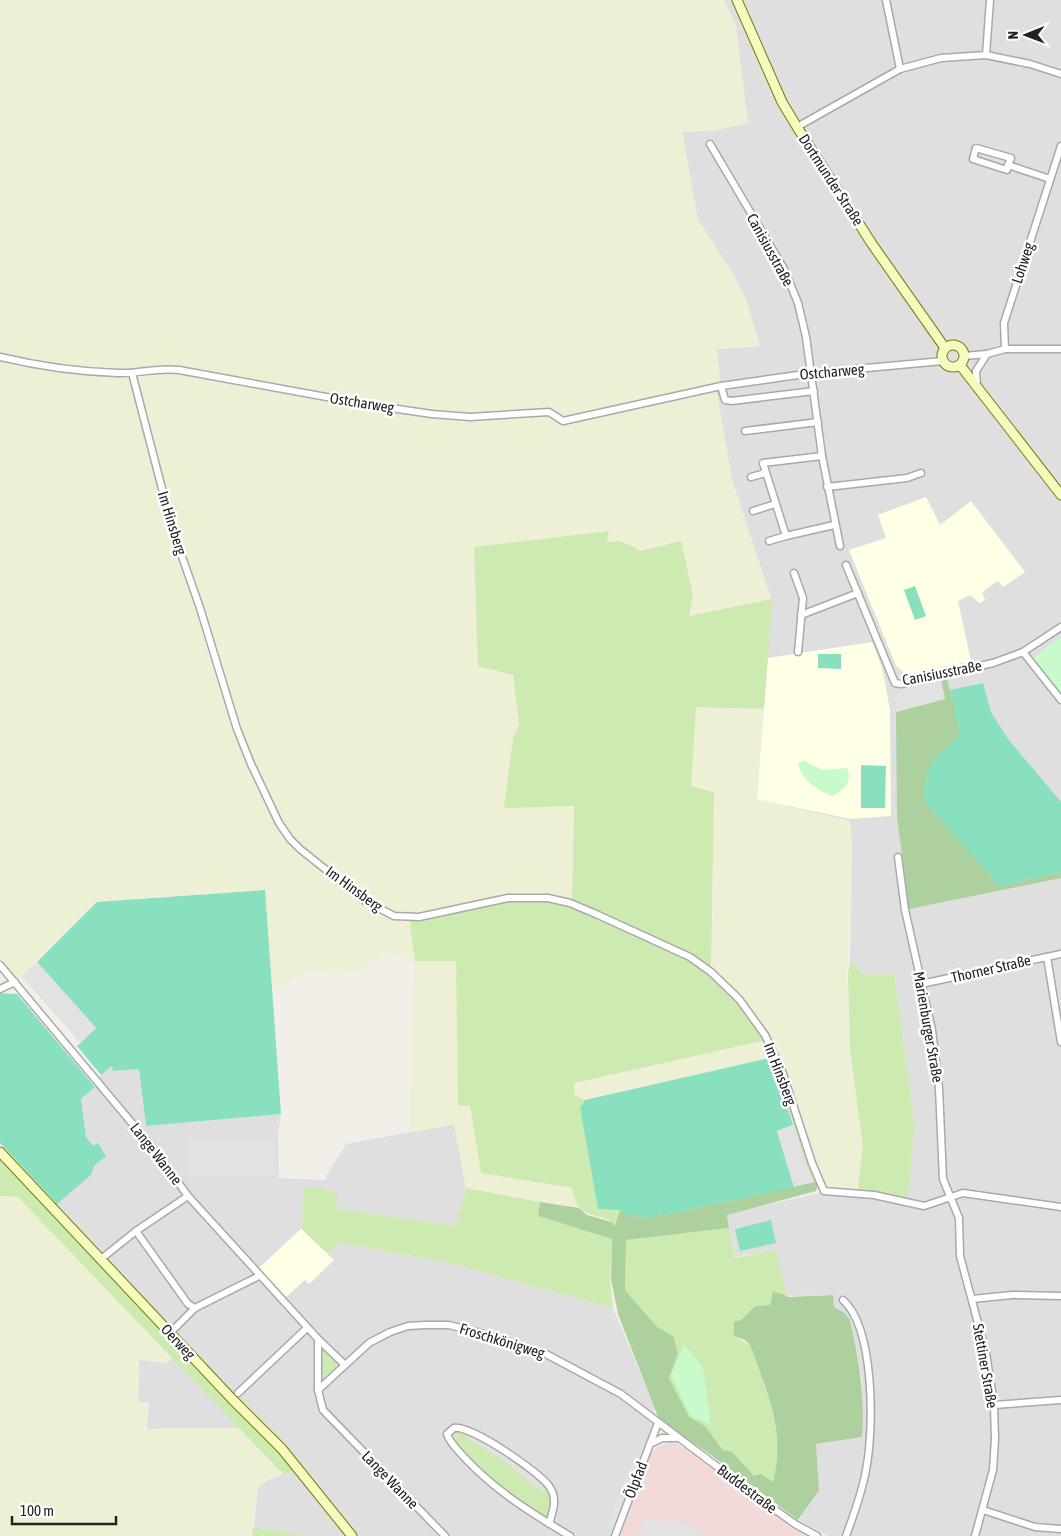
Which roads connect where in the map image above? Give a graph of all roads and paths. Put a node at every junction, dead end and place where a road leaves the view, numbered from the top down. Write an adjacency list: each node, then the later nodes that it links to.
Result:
1 (737, 0): 7 (main road, Dortmunder Straße)
2 (886, 0): 5 (street)
3 (990, 0): 4 (street)
4 (986, 55): 5 (street); 6 (street)
5 (900, 69): 7 (street)
6 (1061, 74)
7 (797, 128): 12 (main road, Dortmunder Straße)
8 (710, 144): 20 (street, Canisiusstraße)
9 (1061, 146): 11 (street, Lohweg)
10 (1008, 165): 10 (street); 11 (street)
11 (1050, 179): 13 (street, Lohweg)
12 (945, 348): 17 (main road); 18 (main road)
13 (1005, 349): 14 (street); 15 (street)
14 (1061, 349)
15 (987, 354): 17 (street); 22 (street)
16 (0, 357): 19 (street, Ostcharweg)
17 (962, 360): 18 (main road); 22 (main road)
18 (943, 361): 20 (street, Ostcharweg)
19 (132, 373): 21 (street, Ostcharweg); 55 (street, Im Hinsberg)
20 (812, 373): 21 (street, Ostcharweg); 23 (street, Canisiusstraße)
21 (721, 386): 23 (street, Ostcharweg)
22 (977, 388): 31 (main road)
23 (814, 390): 24 (street, Canisiusstraße)
24 (818, 422): 25 (street); 26 (street, Canisiusstraße)
25 (745, 431)
26 (822, 456): 27 (street); 30 (street, Canisiusstraße)
27 (765, 473): 29 (street); 32 (street)
28 (920, 473): 30 (street)
29 (751, 477)
30 (827, 487): 34 (street, Canisiusstraße)
31 (1061, 495)
32 (775, 504): 33 (street); 35 (street)
33 (753, 511)
34 (834, 525): 35 (street); 37 (street, Canisiusstraße)
35 (786, 536): 36 (street)
36 (769, 541)
37 (840, 546)
38 (846, 564): 40 (street, Canisiusstraße)
39 (794, 573): 41 (street)
40 (858, 593): 41 (street); 44 (street, Canisiusstraße)
41 (801, 615): 43 (street)
42 (1061, 627): 44 (street)
43 (798, 652)
44 (1023, 652): 45 (street)
45 (1061, 700)
46 (898, 857): 51 (street, Marienburger Straße)
47 (1061, 954): 48 (street, Thorner Straße)
48 (1047, 957): 51 (street, Thorner Straße); 53 (street)
49 (0, 965): 50 (street, Lange Wanne)
50 (15, 982): 52 (street); 60 (street, Lange Wanne)
51 (921, 984): 55 (street, Marienburger Straße)
52 (0, 989)
53 (1061, 1042)
54 (0, 1152): 59 (main road, Oerweg)
55 (951, 1197): 57 (street); 63 (street, Stettiner Straße)
56 (185, 1198): 58 (street)
57 (1061, 1207)
58 (136, 1231): 59 (street); 64 (street)
59 (101, 1259): 79 (main road, Oerweg)
60 (259, 1276): 64 (street); 66 (street, Lange Wanne)
61 (1061, 1296): 63 (street)
62 (843, 1300): 84 (street)
63 (972, 1300): 72 (street, Stettiner Straße)
64 (195, 1308): 65 (street)
65 (175, 1328)
66 (307, 1328): 67 (street, Lange Wanne); 70 (street)
67 (318, 1339): 68 (street, Lange Wanne); 69 (street, Lange Wanne)
68 (345, 1365): 69 (street, Froschkönigweg); 73 (street, Froschkönigweg)
69 (318, 1390): 80 (street, Lange Wanne)
70 (238, 1393)
71 (1061, 1400): 72 (street)
72 (994, 1405): 76 (street, Stettiner Straße)
73 (658, 1423): 74 (street, Buddestraße); 75 (street, Ölpfad)
74 (678, 1438): 75 (street); 83 (street, Buddestraße)
75 (650, 1444): 82 (street, Ölpfad)
76 (983, 1510): 78 (street); 85 (street, Stettiner Straße)
77 (549, 1524): 77 (street); 81 (street)
78 (1061, 1529)
79 (352, 1536)
80 (445, 1536)
81 (570, 1536)
82 (615, 1536)
83 (817, 1536)
84 (846, 1536)
85 (975, 1536)

